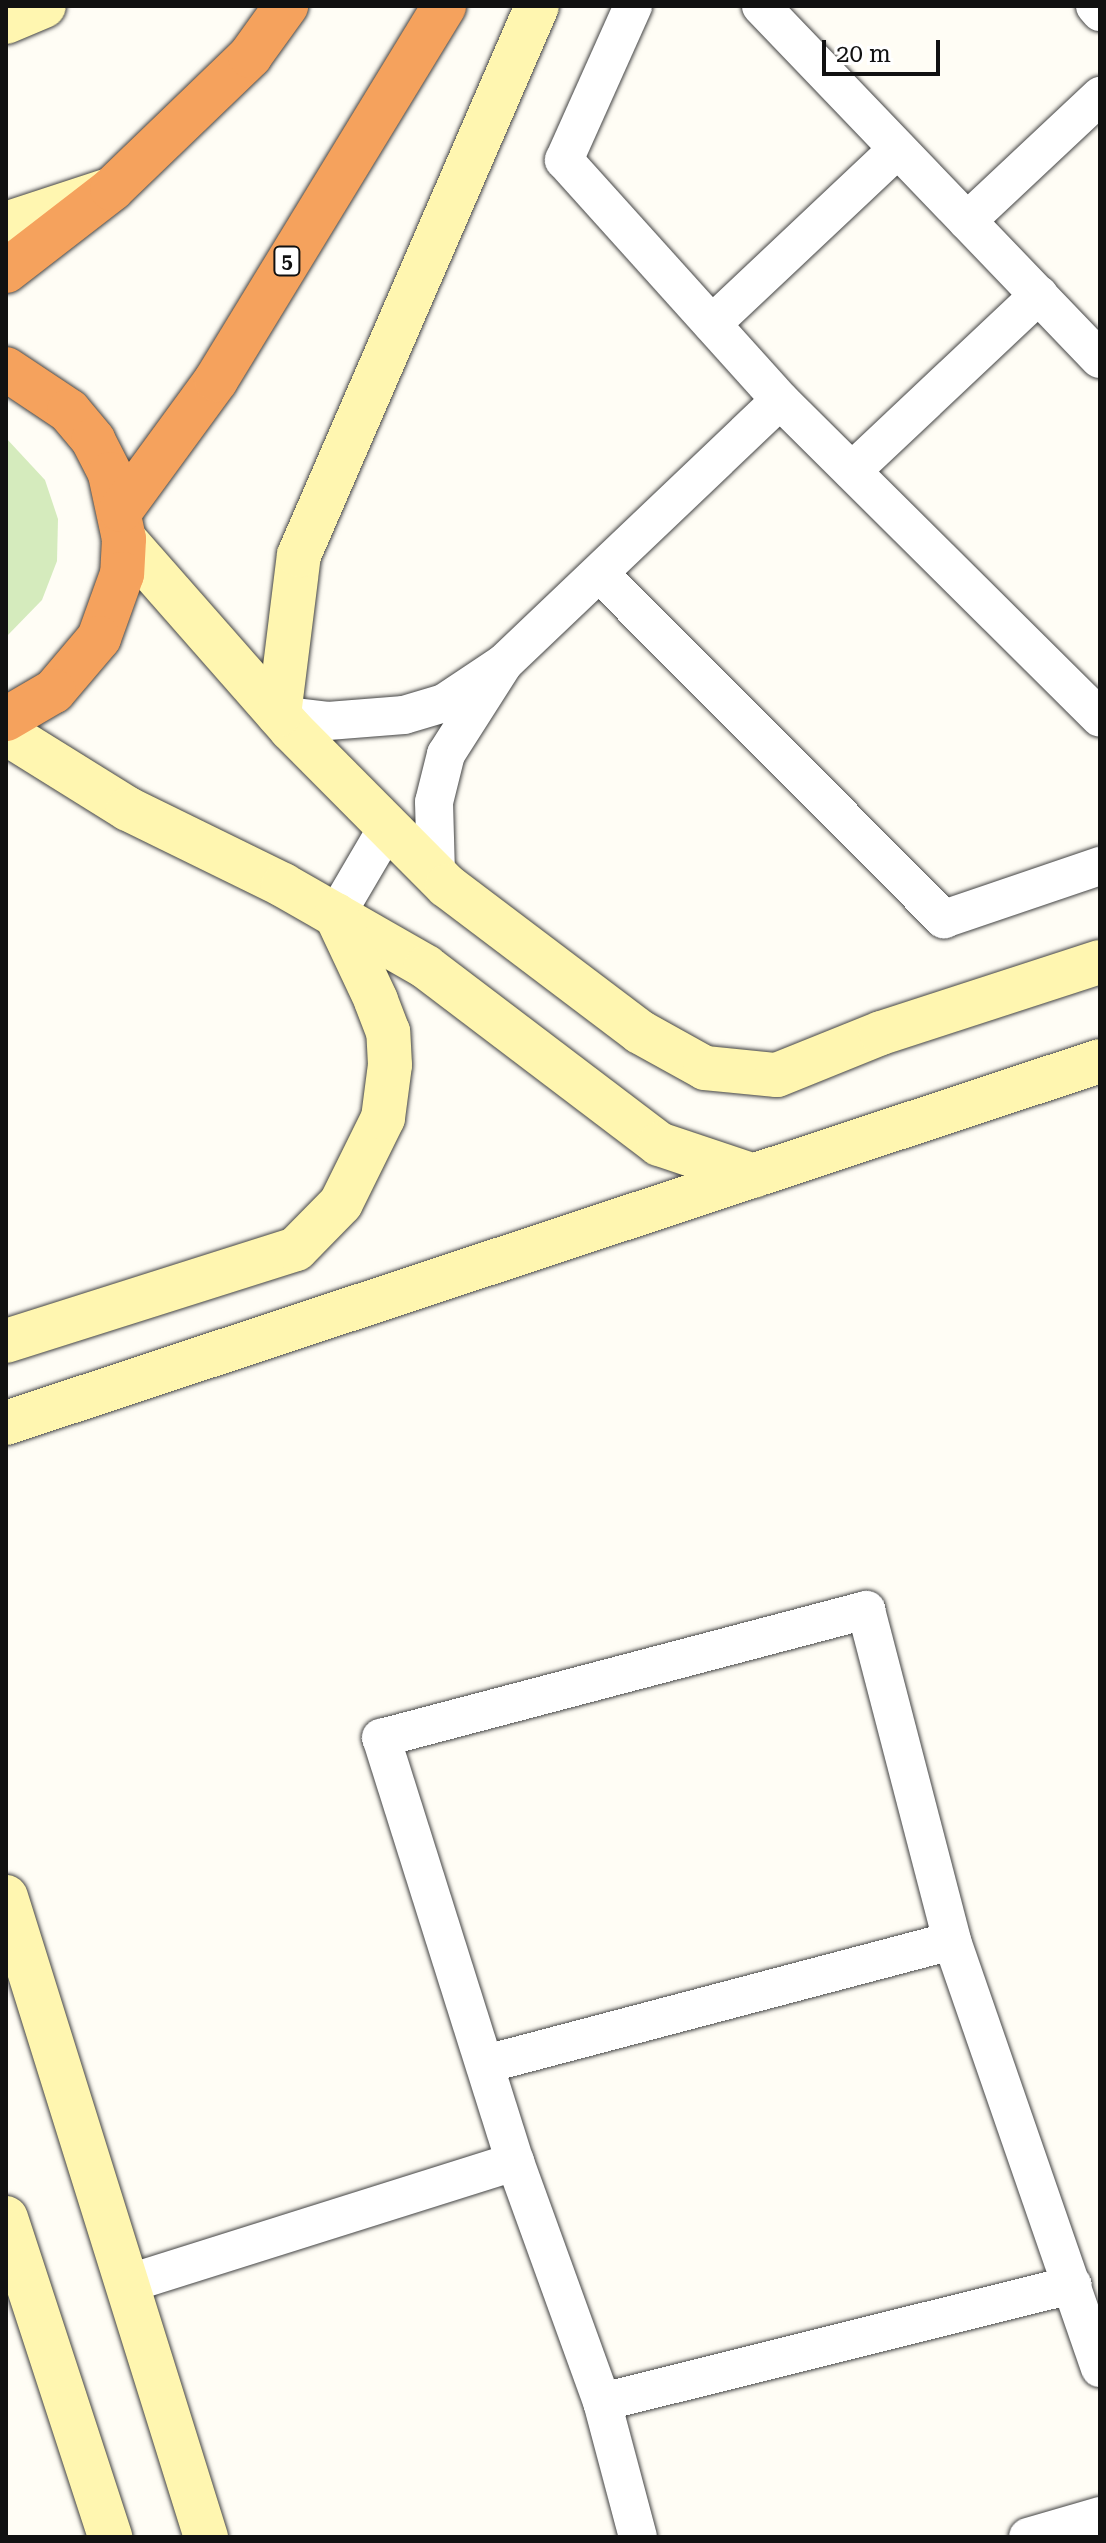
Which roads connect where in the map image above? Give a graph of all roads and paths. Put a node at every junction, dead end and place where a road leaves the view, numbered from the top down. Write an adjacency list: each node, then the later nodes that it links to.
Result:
1 (44, 6): 9 (street)
2 (286, 6): 12 (highway)
3 (444, 6): 22 (highway, 5)
4 (537, 6): 25 (street)
5 (633, 6): 17 (street)
6 (761, 6): 11 (street)
7 (1095, 6): 8 (street)
8 (1100, 12)
9 (6, 22)
10 (1100, 96): 13 (street)
11 (898, 149): 13 (street); 17 (street)
12 (112, 189): 14 (street); 15 (highway)
13 (967, 221): 16 (street)
14 (6, 224)
15 (6, 271)
16 (1039, 295): 18 (street); 21 (street)
17 (712, 324): 20 (street)
18 (1100, 359)
19 (6, 369): 22 (highway)
20 (780, 400): 21 (street); 23 (street)
21 (852, 471): 26 (street)
22 (123, 524): 25 (street); 27 (highway)
23 (599, 573): 24 (street); 30 (street)
24 (504, 663): 25 (street); 31 (street)
25 (279, 715): 29 (street)
26 (1100, 718)
27 (6, 719)
28 (6, 733): 32 (street)
29 (387, 828): 31 (street); 32 (street)
30 (1100, 866)
31 (436, 875): 33 (street)
32 (336, 915): 35 (street); 36 (street)
33 (1100, 962)
34 (1100, 1061): 35 (street)
35 (754, 1176): 37 (street)
36 (6, 1341)
37 (6, 1423)
38 (6, 1897): 43 (street)
39 (952, 1941): 40 (street); 40 (street); 44 (street)
40 (486, 2064): 41 (street)
41 (515, 2162): 43 (street); 46 (street)
42 (6, 2218): 48 (street)
43 (127, 2284): 49 (street)
44 (1073, 2285): 45 (street); 46 (street)
45 (1100, 2368)
46 (602, 2402): 50 (street)
47 (1100, 2516): 51 (street)
48 (110, 2537)
49 (206, 2537)
50 (638, 2537)
51 (1028, 2537)

